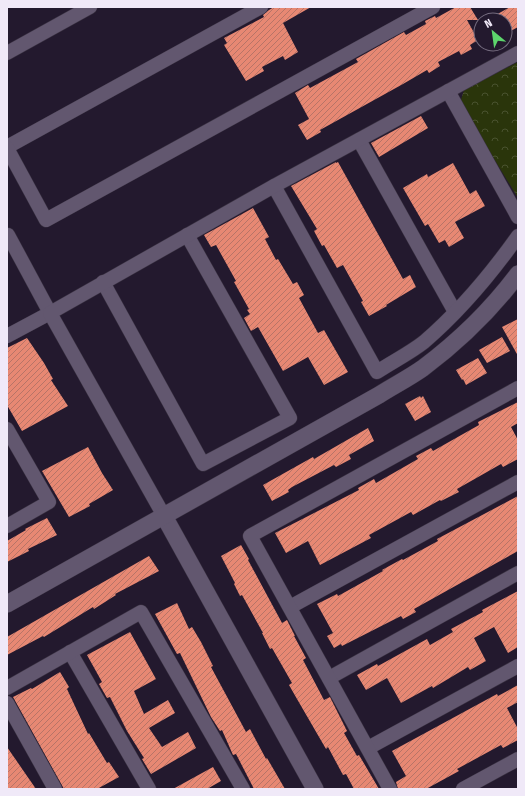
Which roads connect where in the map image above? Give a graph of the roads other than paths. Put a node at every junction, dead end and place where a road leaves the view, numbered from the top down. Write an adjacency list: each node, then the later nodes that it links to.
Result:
1 (90, 7): 4 (street)
2 (261, 7): 8 (street)
3 (433, 7): 8 (street)
4 (7, 53)
5 (518, 53): 6 (street)
6 (448, 91): 7 (street); 10 (street)
7 (359, 140): 9 (street); 17 (street)
8 (7, 147)
9 (274, 186): 12 (street); 17 (street)
10 (518, 217)
11 (7, 234): 16 (street)
12 (187, 235): 15 (street); 15 (street)
13 (518, 236): 17 (street)
14 (518, 274): 22 (street)
15 (103, 282): 16 (street)
16 (50, 312): 18 (street); 22 (street)
17 (455, 312)
18 (7, 336)
19 (518, 388): 26 (street)
20 (8, 431): 23 (street)
21 (518, 482): 26 (street)
22 (164, 516): 25 (street); 37 (street)
23 (7, 526)
24 (518, 573): 29 (street)
25 (7, 604)
26 (290, 607): 29 (street)
27 (70, 652): 30 (street); 35 (street); 36 (street)
28 (518, 666): 32 (street)
29 (329, 678): 32 (street)
30 (7, 688)
31 (7, 704): 34 (street)
32 (368, 748): 38 (street)
33 (518, 759): 39 (street)
34 (55, 789)
35 (150, 789)
36 (243, 789)
37 (315, 789)
38 (390, 789)
39 (463, 789)

